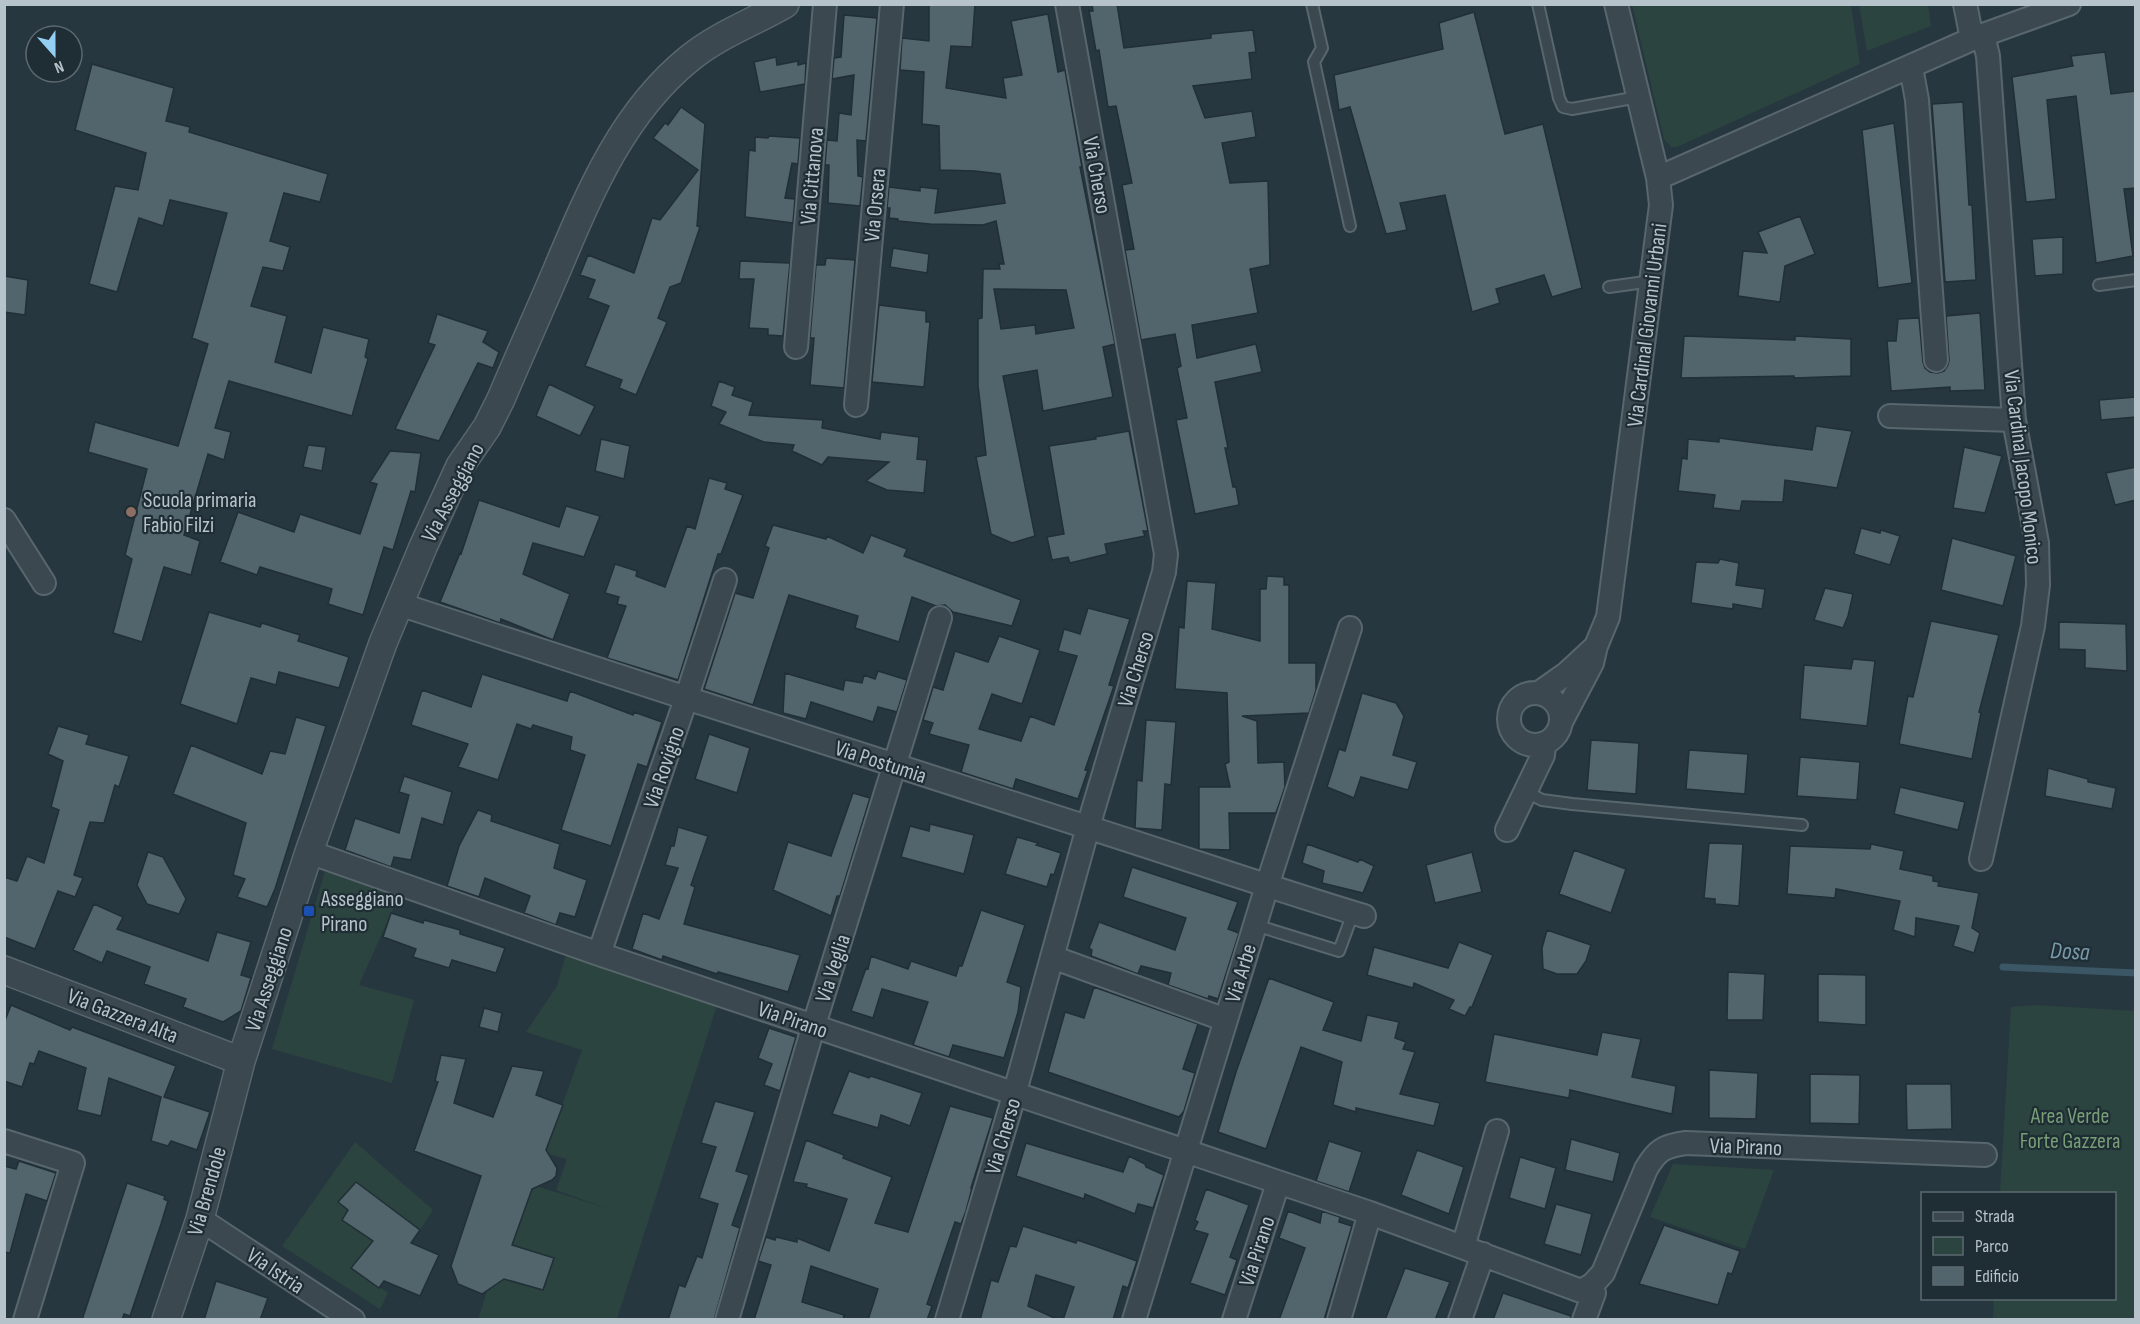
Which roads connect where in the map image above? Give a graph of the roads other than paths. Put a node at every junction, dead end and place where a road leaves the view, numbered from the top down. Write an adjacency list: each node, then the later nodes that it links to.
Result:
1 (785, 4): 27 (street, Via Asseggiano)
2 (825, 4): 19 (street, Via Cittanova)
3 (892, 4): 21 (street, Via Orsera)
4 (1067, 4): 38 (street, Via Cherso)
5 (1312, 4): 14 (lane)
6 (1538, 4): 12 (lane)
7 (1616, 4): 12 (street, Via Cardinal Giovanni Urbani)
8 (1965, 4): 10 (street, Via Cardinal Jacopo Monico)
9 (2069, 4): 10 (street)
10 (1977, 37): 11 (street); 23 (street, Via Cardinal Jacopo Monico)
11 (1911, 67): 13 (street); 20 (street)
12 (1638, 97): 13 (street, Via Cardinal Giovanni Urbani)
13 (1658, 178): 15 (street, Via Cardinal Giovanni Urbani)
14 (1350, 226)
15 (1652, 280): 18 (lane); 30 (street, Via Cardinal Giovanni Urbani)
16 (2136, 280): 17 (lane)
17 (2099, 285)
18 (1609, 287)
19 (796, 347)
20 (1936, 360)
21 (856, 405)
22 (1890, 416): 23 (street)
23 (2014, 420): 41 (street, Via Cardinal Jacopo Monico)
24 (4, 520): 26 (street)
25 (725, 580): 32 (street, Via Rovigno)
26 (44, 583)
27 (399, 604): 32 (street, Via Postumia); 40 (street, Via Asseggiano)
28 (940, 618): 35 (street, Via Veglia)
29 (1350, 628): 42 (street, Via Arbe)
30 (1596, 646): 31 (street); 33 (street, Via Cardinal Giovanni Urbani)
31 (1539, 693): 33 (street); 34 (street)
32 (686, 699): 35 (street, Via Postumia); 45 (street, Via Rovigno)
33 (1561, 722): 34 (street)
34 (1544, 744): 36 (street)
35 (896, 766): 38 (street, Via Postumia); 49 (street, Via Veglia)
36 (1525, 791): 37 (lane); 39 (street)
37 (1802, 825)
38 (1088, 827): 42 (street, Via Postumia); 46 (street, Via Cherso)
39 (1506, 830)
40 (309, 852): 45 (street, Via Pirano); 50 (street, Via Asseggiano)
41 (1981, 859)
42 (1267, 886): 43 (street, Via Postumia); 44 (street, Via Arbe)
43 (1359, 914): 44 (lane)
44 (1255, 925): 48 (street, Via Arbe)
45 (599, 954): 49 (street, Via Pirano)
46 (1052, 957): 48 (street); 51 (street, Via Cherso)
47 (4, 970): 50 (street, Via Gazzera Alta)
48 (1226, 1020): 54 (street, Via Arbe)
49 (814, 1026): 51 (street, Via Pirano); 64 (street, Via Veglia)
50 (241, 1061): 58 (street, Via Brendole)
51 (1014, 1094): 54 (street, Via Pirano); 65 (street, Via Cherso)
52 (1497, 1131): 59 (street)
53 (4, 1141): 61 (street)
54 (1184, 1152): 56 (street, Via Pirano); 66 (street, Via Arbe)
55 (1985, 1155): 60 (street, Via Pirano)
56 (1278, 1183): 57 (street, Via Pirano); 67 (street, Via Pirano)
57 (1370, 1213): 59 (street, Via Pirano); 68 (street)
58 (200, 1219): 62 (street, Via Brendole); 63 (street, Via Istria)
59 (1473, 1251): 60 (street, Via Pirano); 69 (street)
60 (1592, 1285): 70 (street, Via Pirano)
61 (26, 1320)
62 (166, 1320)
63 (353, 1320)
64 (727, 1320)
65 (947, 1320)
66 (1134, 1320)
67 (1234, 1320)
68 (1339, 1320)
69 (1460, 1320)
70 (1584, 1320)

